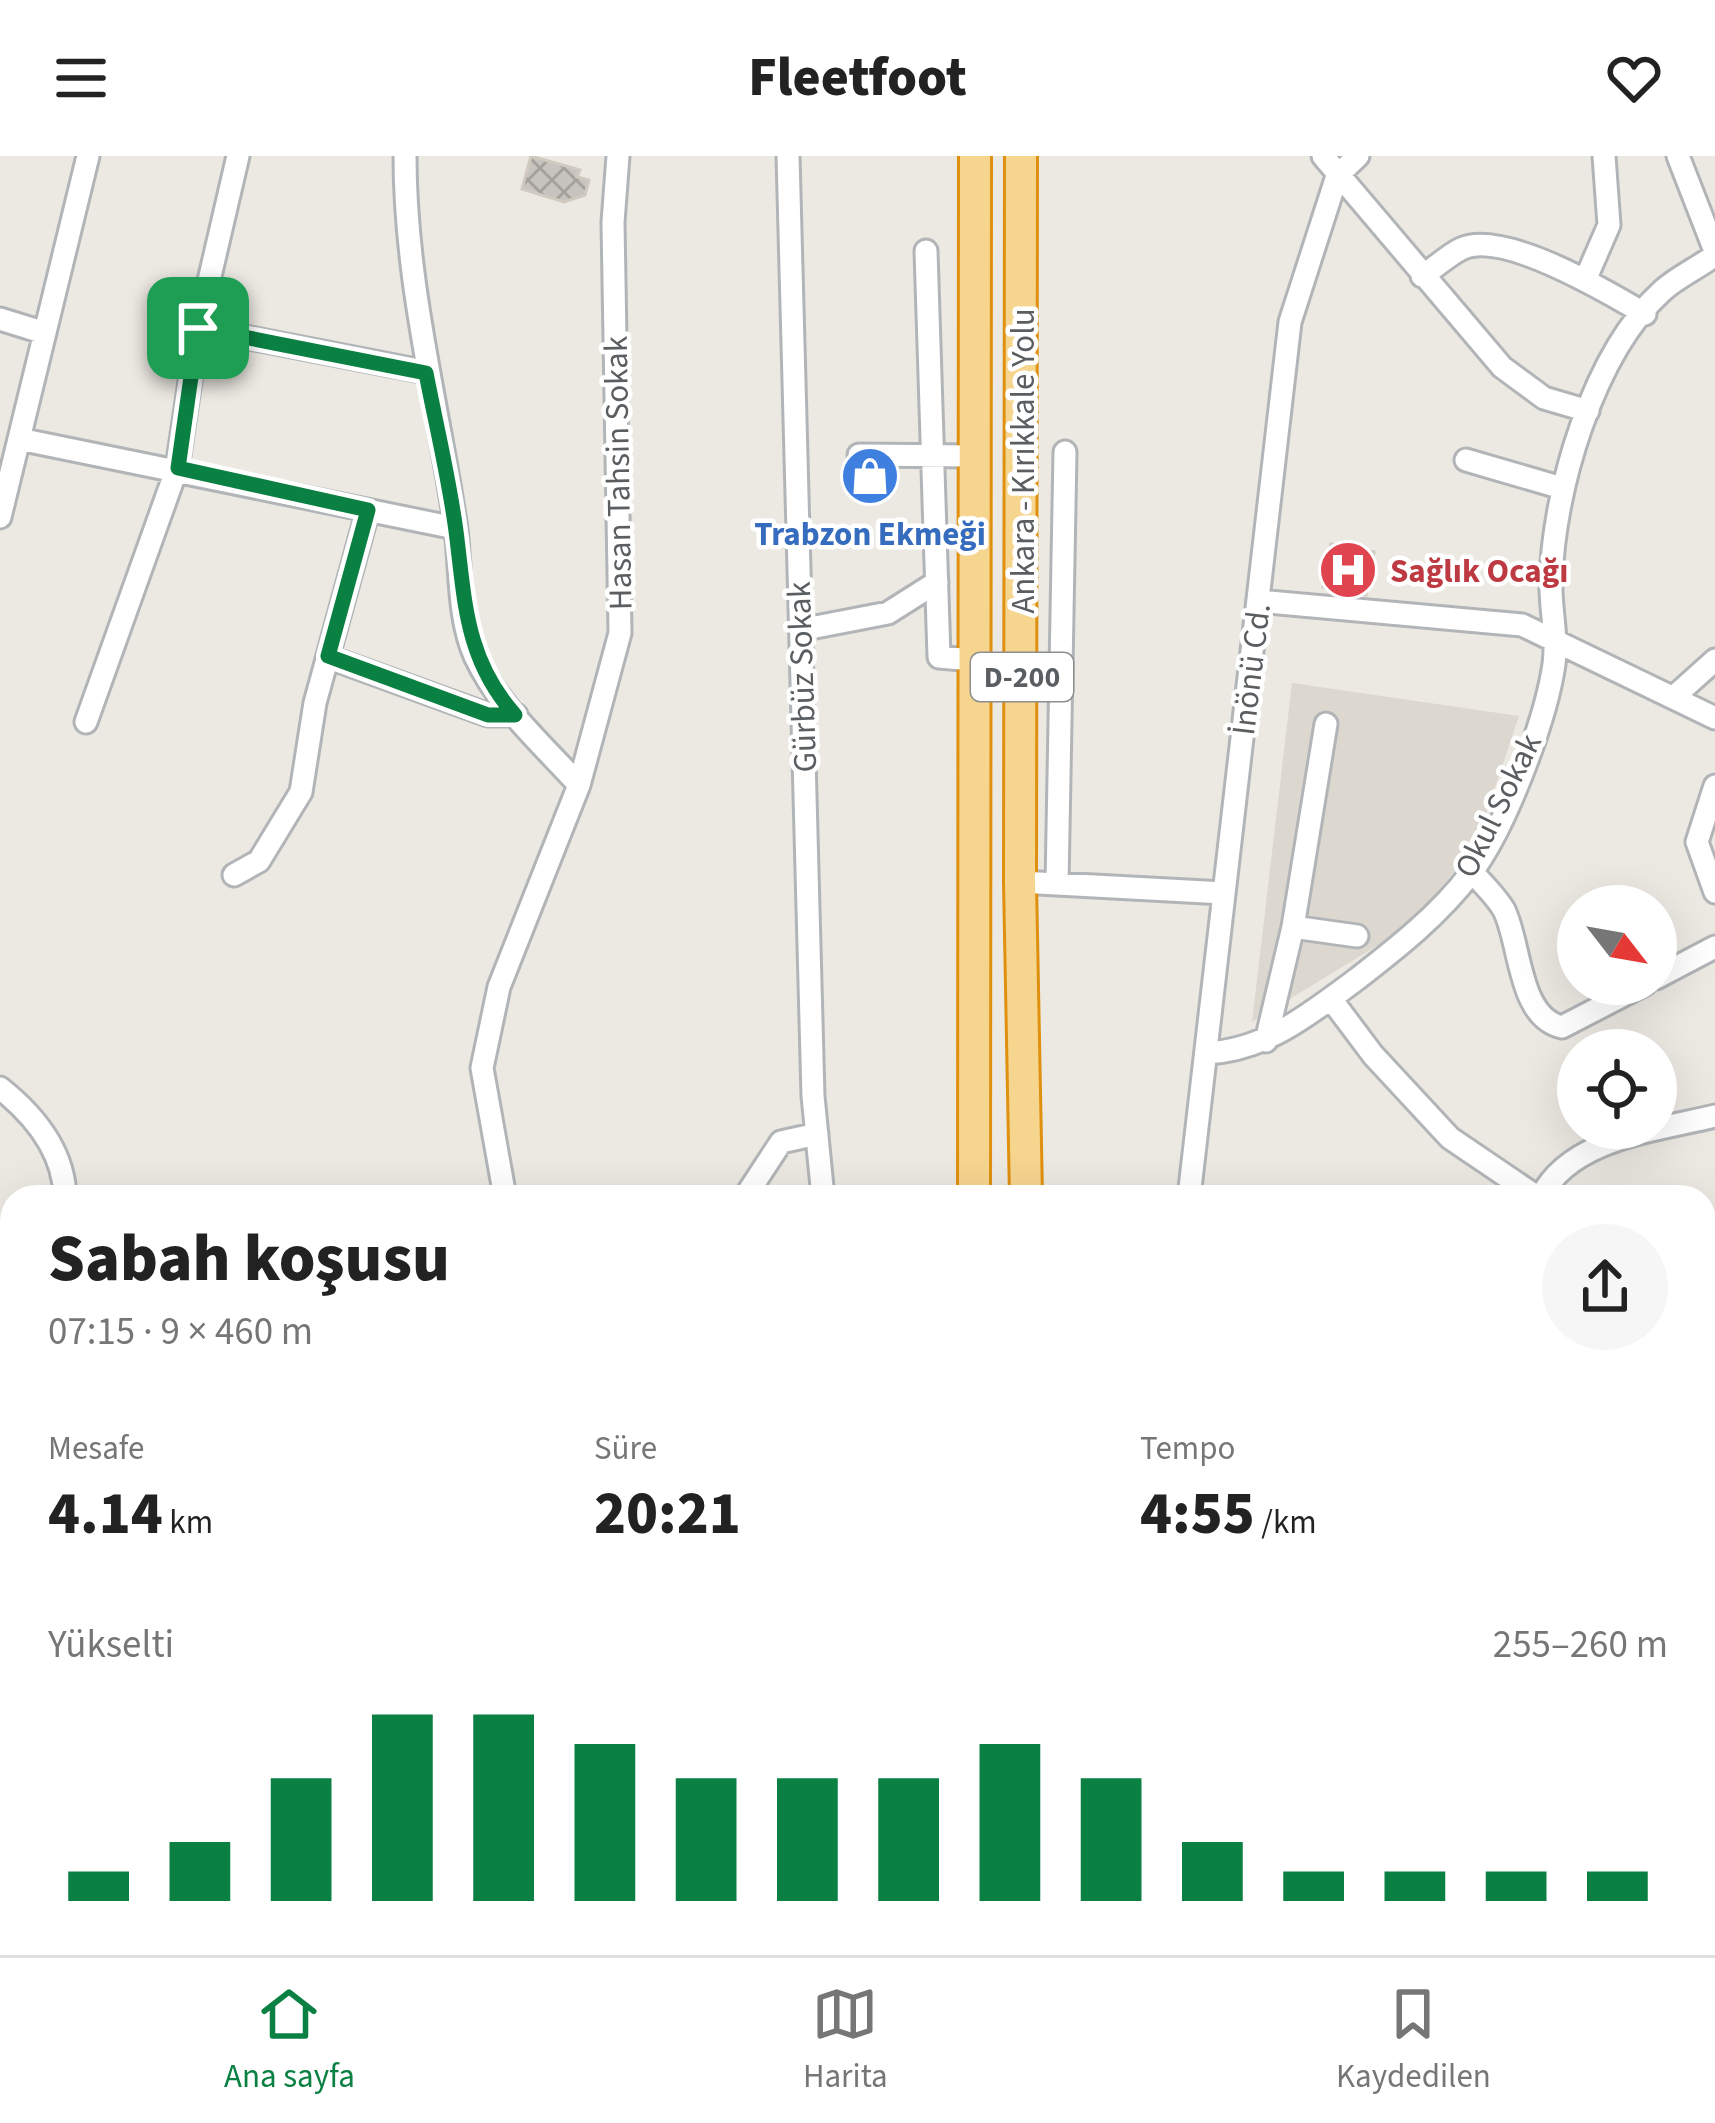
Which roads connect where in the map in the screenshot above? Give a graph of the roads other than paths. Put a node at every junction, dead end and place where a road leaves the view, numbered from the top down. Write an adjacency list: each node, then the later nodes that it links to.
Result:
1 (88, 156): 20 (street)
2 (238, 156): 19 (street)
3 (405, 156): 21 (street)
4 (618, 156): 48 (street, Hasan Tahsin Sokak)
5 (788, 156): 38 (street, Gürbüz Sokak)
6 (975, 156): 26 (highway, Ankara - Kırıkkale Yolu / D-200)
7 (1021, 156): 34 (highway, Ankara - Kırıkkale Yolu / D-200)
8 (1323, 156): 12 (street)
9 (1358, 156): 12 (street, İnönü Cd.)
10 (1604, 156): 16 (street)
11 (1678, 156): 14 (street)
12 (1337, 176): 15 (street); 37 (street, İnönü Cd.)
13 (926, 251): 27 (street)
14 (1712, 264): 17 (street, Okul Sokak)
15 (1421, 276): 16 (street); 22 (street)
16 (1586, 278): 17 (street)
17 (1645, 314): 22 (street, Okul Sokak)
18 (0, 319): 20 (street)
19 (198, 328): 21 (street); 29 (street)
20 (45, 333): 23 (street)
21 (426, 373): 33 (street)
22 (1588, 411): 30 (street, Okul Sokak)
23 (19, 440): 29 (street); 32 (street)
24 (1065, 452): 35 (street)
25 (859, 454): 27 (street)
26 (973, 456): 27 (street); 41 (highway, Ankara - Kırıkkale Yolu / D-200)
27 (934, 458): 36 (street)
28 (1466, 460): 30 (street)
29 (178, 468): 31 (street); 46 (street)
30 (1562, 488): 39 (street, Okul Sokak)
31 (368, 510): 33 (street); 40 (street)
32 (0, 518)
33 (455, 528): 44 (street)
34 (1023, 556): 35 (street); 52 (highway, Ankara - Kırıkkale Yolu / D-200)
35 (1064, 558): 53 (street)
36 (938, 582): 38 (street); 41 (street)
37 (1258, 601): 39 (street); 54 (street, İnönü Cd.)
38 (800, 630): 66 (street, Gürbüz Sokak)
39 (1554, 639): 43 (street); 50 (street, Okul Sokak)
40 (328, 656): 44 (street); 51 (street)
41 (974, 660): 71 (highway, Ankara - Kırıkkale Yolu / D-200)
42 (1715, 660): 43 (street)
43 (1676, 695): 45 (street)
44 (515, 715): 48 (street)
45 (1715, 718)
46 (86, 722)
47 (1326, 724): 56 (street)
48 (579, 784): 68 (street, Hasan Tahsin Sokak)
49 (1715, 786): 55 (street)
50 (1472, 872): 60 (street, Okul Sokak); 61 (street)
51 (234, 875)
52 (1020, 882): 53 (street); 72 (highway, Ankara - Kırıkkale Yolu / D-200)
53 (1057, 884): 54 (street)
54 (1224, 892): 63 (street, İnönü Cd.)
55 (1715, 892)
56 (1293, 927): 57 (street); 62 (street)
57 (1357, 936)
58 (1715, 947): 59 (street)
59 (1677, 967)
60 (1331, 999): 62 (street, Okul Sokak); 74 (street)
61 (1604, 1005)
62 (1267, 1041): 63 (street, Okul Sokak)
63 (1206, 1053): 73 (street, İnönü Cd.)
64 (0, 1088): 67 (street)
65 (1715, 1116): 75 (street)
66 (817, 1134): 69 (street); 70 (street, Gürbüz Sokak)
67 (65, 1185)
68 (503, 1185)
69 (753, 1185)
70 (822, 1185)
71 (974, 1185)
72 (1026, 1185)
73 (1190, 1185)
74 (1521, 1185)
75 (1549, 1185)

